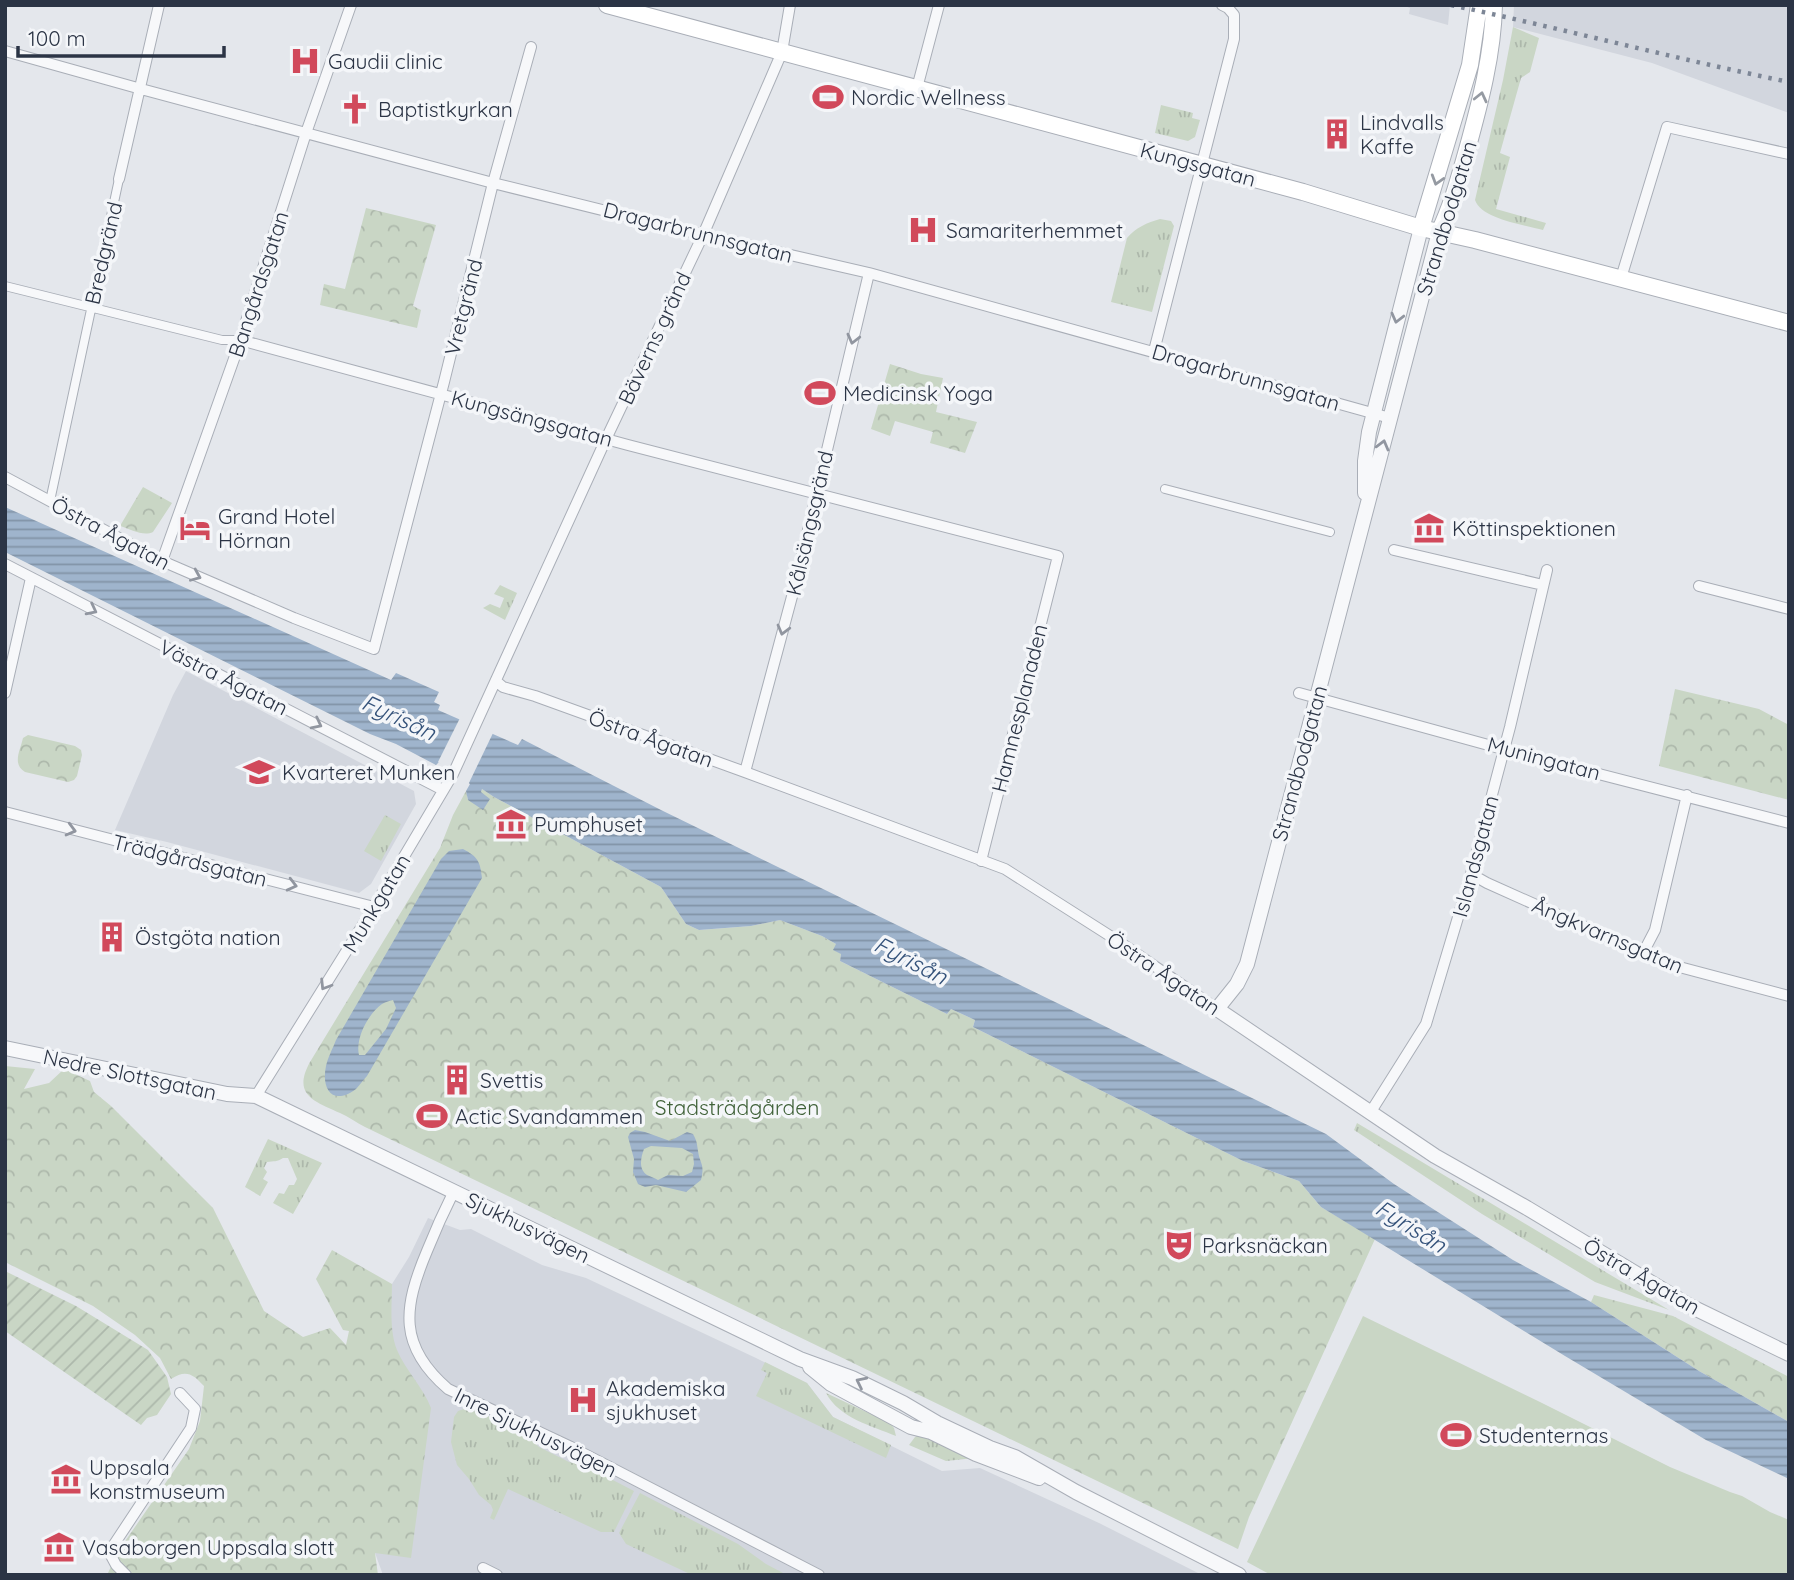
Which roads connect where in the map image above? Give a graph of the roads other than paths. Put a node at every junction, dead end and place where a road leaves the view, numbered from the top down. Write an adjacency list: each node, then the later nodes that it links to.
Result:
1 (159, 5): 13 (street, Bredgränd)
2 (351, 5): 14 (street, Bangårdsgatan)
3 (607, 5): 11 (main road, Kungsgatan)
4 (790, 5): 11 (street, Bäverns gränd)
5 (939, 5): 12 (street)
6 (1222, 5): 16 (street)
7 (1479, 5): 19 (main road, Strandbodgatan, one-way to 19)
8 (1494, 14): 20 (main road, Strandbodgatan, one-way to 8)
9 (531, 47): 18 (street, Vretgränd)
10 (5, 51): 13 (street, Dragarbrunnsgatan)
11 (782, 52): 12 (main road, Kungsgatan); 21 (street, Bäverns gränd)
12 (917, 88): 16 (main road, Kungsgatan)
13 (141, 89): 14 (street, Dragarbrunnsgatan); 17 (street, Bredgränd)
14 (306, 133): 18 (street, Dragarbrunnsgatan); 27 (street, Bangårdsgatan)
15 (1789, 154): 23 (street)
16 (1203, 166): 19 (main road, Kungsgatan); 28 (street)
17 (119, 179): 25 (street, Bredgränd)
18 (493, 183): 21 (street, Dragarbrunnsgatan); 29 (street, Vretgränd)
19 (1421, 228): 20 (main road, Kungsgatan); 30 (street, Strandbodgatan, one-way to 30)
20 (1439, 232): 23 (main road, Kungsgatan); 31 (street, Strandbodgatan)
21 (703, 234): 22 (street, Dragarbrunnsgatan); 32 (street, Bäverns gränd)
22 (869, 273): 28 (street, Dragarbrunnsgatan); 35 (street, Kålsängsgränd, one-way to 35)
23 (1621, 278): 26 (main road, Kungsgatan)
24 (5, 286): 25 (street, Kungsängsgatan)
25 (90, 308): 27 (street, Kungsängsgatan); 36 (street, Bredgränd)
26 (1789, 323)
27 (240, 340): 29 (street, Kungsängsgatan); 41 (street, Bangårdsgatan)
28 (1154, 351): 30 (street, Dragarbrunnsgatan)
29 (442, 393): 32 (street, Kungsängsgatan); 48 (street, Vretgränd)
30 (1373, 413): 31 (street, Dragarbrunnsgatan); 37 (street, Strandbodgatan)
31 (1390, 418): 37 (street, Strandbodgatan, one-way to 31)
32 (607, 439): 35 (street, Kungsängsgatan); 49 (street, Bäverns gränd)
33 (5, 477): 36 (street, Östra Ågatan)
34 (1165, 489): 38 (street)
35 (816, 492): 40 (street, Kungsängsgatan); 55 (street, Kålsängsgränd, one-way to 55)
36 (50, 500): 41 (street, Östra Ågatan)
37 (1366, 511): 52 (street, Strandbodgatan)
38 (1330, 531)
39 (1394, 550): 45 (street)
40 (1058, 556): 60 (street, Hamnesplanaden)
41 (162, 561): 48 (street, Östra Ågatan, one-way to 48)
42 (5, 564): 44 (street, Västra Ågatan)
43 (1547, 570): 45 (street, Islandsgatan)
44 (32, 579): 50 (street); 56 (street, Västra Ågatan, one-way to 56)
45 (1543, 585): 54 (street, Islandsgatan)
46 (1699, 586): 47 (street)
47 (1789, 609)
48 (374, 649)
49 (496, 681): 53 (street, Bäverns gränd); 55 (street, Östra Ågatan)
50 (5, 693)
51 (1299, 693): 52 (street, Muningatan)
52 (1317, 698): 54 (street, Muningatan); 65 (street, Strandbodgatan)
53 (485, 704): 56 (street, Munkgatan)
54 (1504, 748): 57 (street, Muningatan); 61 (street, Islandsgatan)
55 (745, 772): 60 (street, Östra Ågatan)
56 (443, 790): 62 (street, Munkgatan)
57 (1687, 795): 59 (street, Muningatan); 63 (street)
58 (5, 813): 62 (street, Trädgårdsgatan, one-way to 62)
59 (1789, 822)
60 (981, 860): 65 (street, Östra Ågatan)
61 (1471, 874): 63 (street, Ångkvarnsgatan); 68 (street, Islandsgatan)
62 (374, 907): 67 (street, Munkgatan, one-way to 67)
63 (1643, 953): 64 (street, Ångkvarnsgatan)
64 (1789, 996)
65 (1217, 1009): 68 (street, Östra Ågatan)
66 (5, 1048): 67 (street, Nedre Slottsgatan)
67 (256, 1096): 69 (street, Sjukhusvägen)
68 (1370, 1113): 70 (street, Östra Ågatan)
69 (454, 1191): 75 (street, Inre Sjukhusvägen); 76 (street, Sjukhusvägen)
70 (1789, 1354)
71 (180, 1393): 73 (street)
72 (483, 1568): 74 (street)
73 (126, 1575)
74 (497, 1575)
75 (819, 1575)
76 (1238, 1575)

